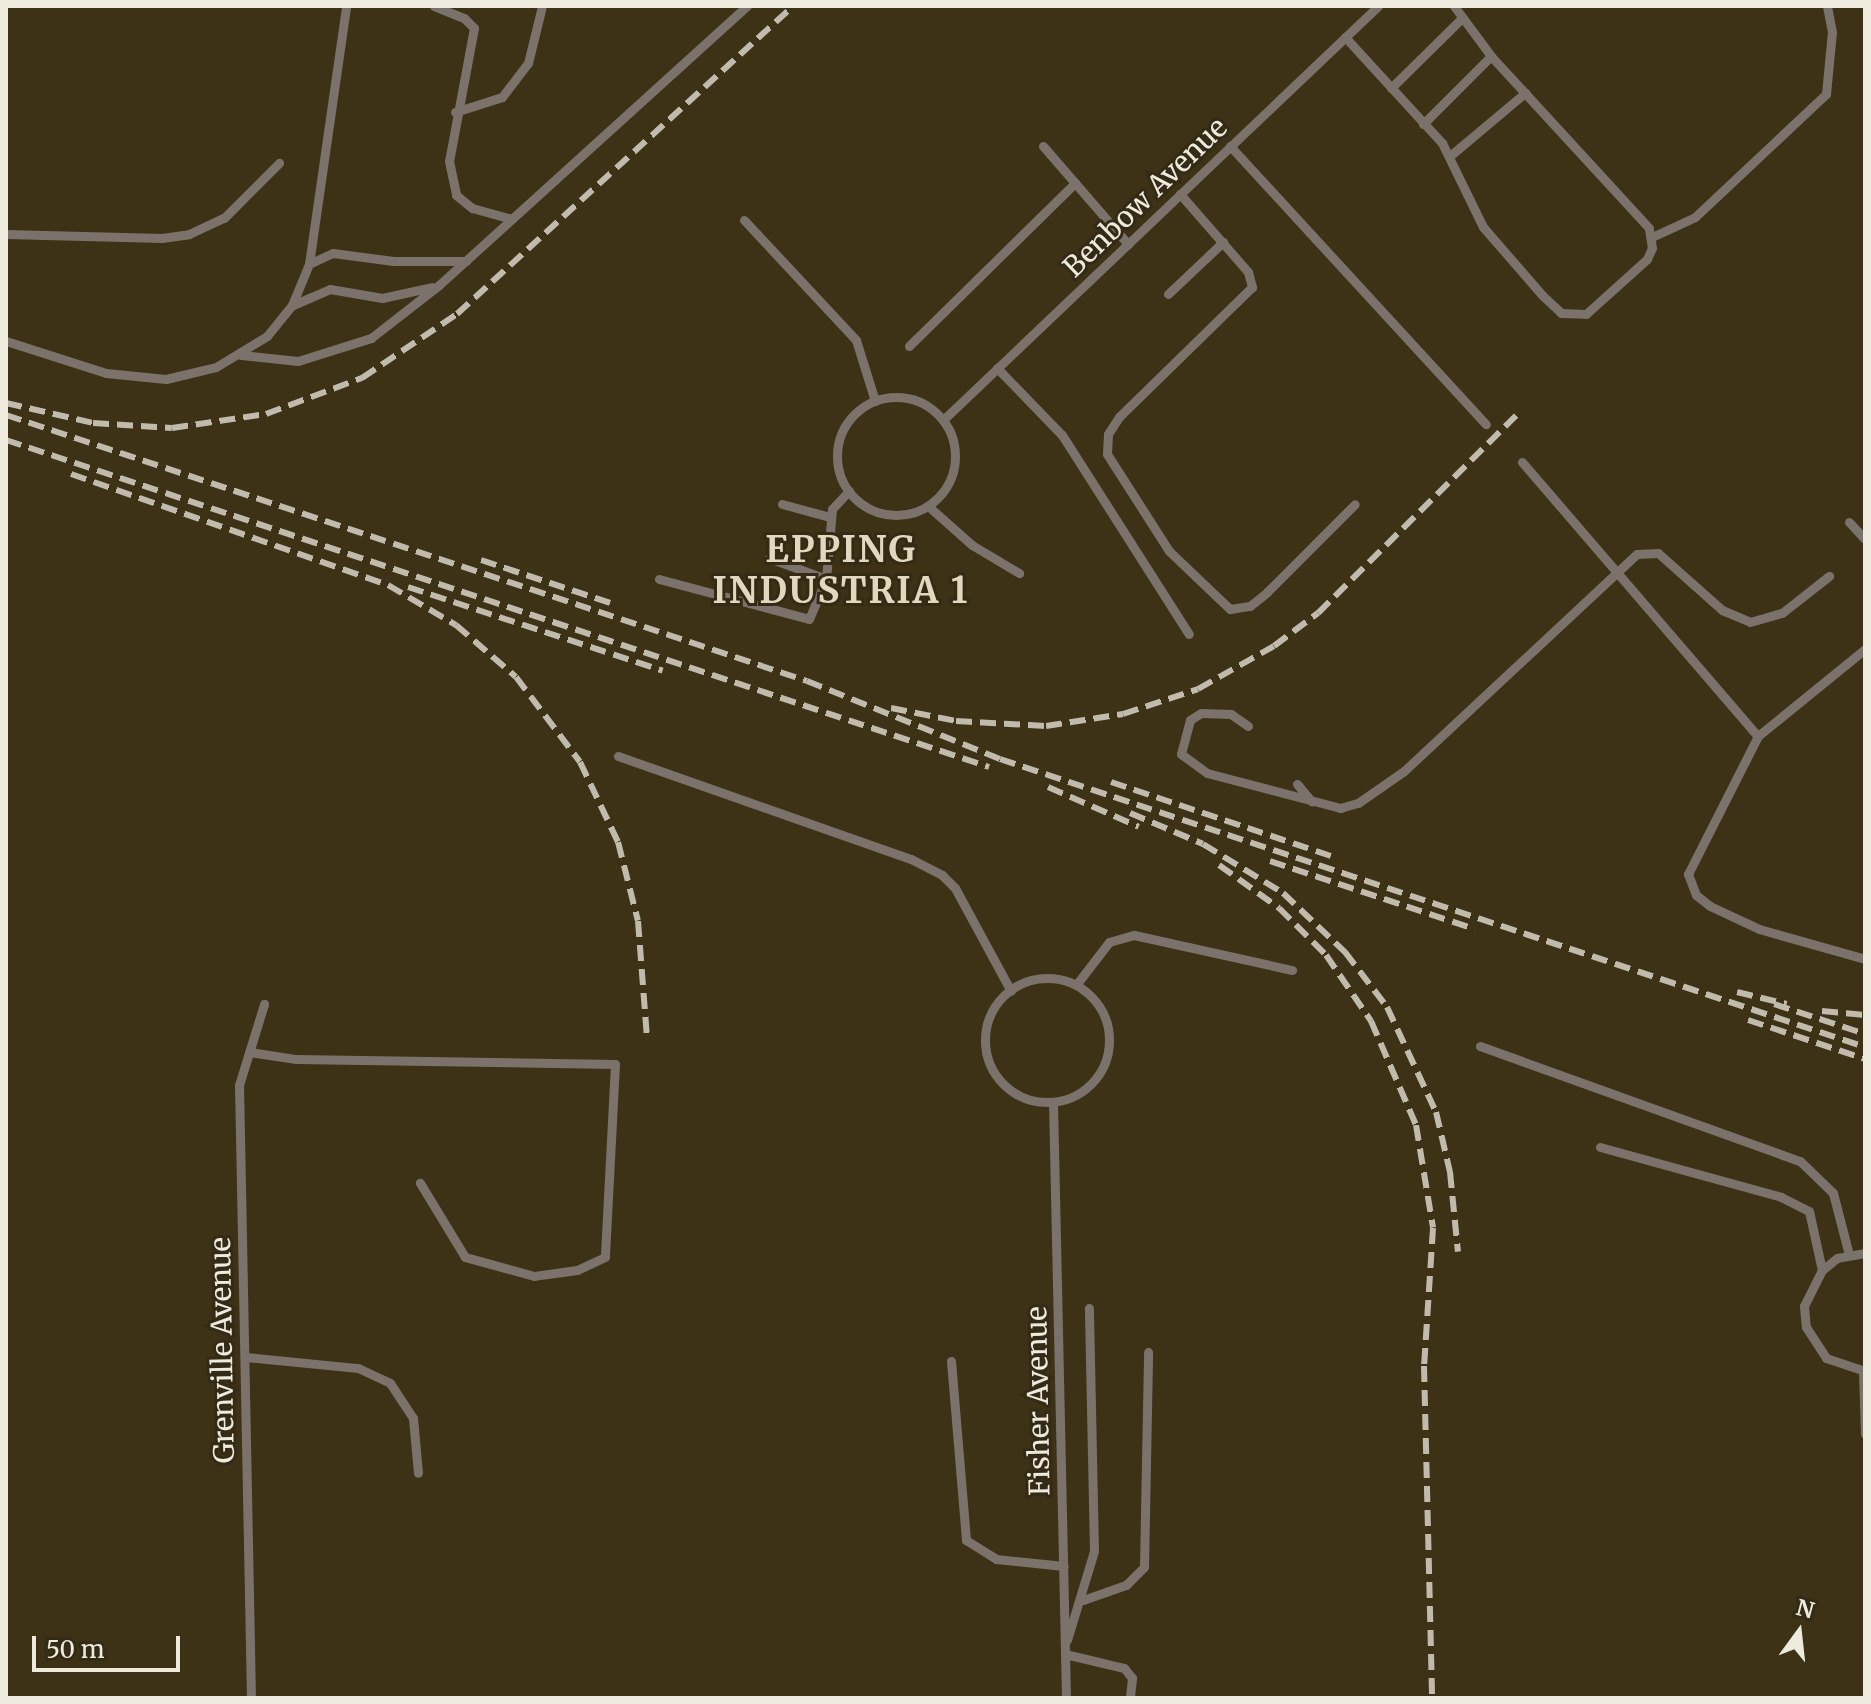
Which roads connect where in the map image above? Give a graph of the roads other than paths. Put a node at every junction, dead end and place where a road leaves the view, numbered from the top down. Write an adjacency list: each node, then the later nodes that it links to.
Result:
1 (346, 6): 28 (lane)
2 (434, 6): 13 (lane)
3 (542, 6): 13 (lane)
4 (747, 6): 21 (lane)
5 (1378, 6): 9 (lane, Benbow Avenue)
6 (1454, 6): 8 (lane)
7 (1827, 6): 24 (lane)
8 (1462, 18): 10 (lane); 11 (lane)
9 (1345, 37): 11 (lane); 16 (lane, Benbow Avenue)
10 (1491, 56): 12 (lane); 14 (lane)
11 (1391, 88): 14 (lane)
12 (1525, 93): 17 (lane); 24 (lane)
13 (455, 112): 21 (lane)
14 (1423, 124): 17 (lane)
15 (1043, 146): 19 (lane)
16 (1230, 146): 20 (lane, Benbow Avenue); 38 (lane)
17 (1451, 155): 24 (lane)
18 (279, 163): 23 (lane)
19 (1075, 183): 26 (lane); 33 (lane)
20 (1180, 194): 25 (lane); 26 (lane, Benbow Avenue)
21 (512, 219): 27 (lane)
22 (744, 220): 36 (lane)
23 (6, 234)
24 (1652, 237)
25 (1223, 242): 30 (lane); 42 (lane)
26 (1128, 244): 35 (lane, Benbow Avenue)
27 (466, 261): 28 (lane); 29 (lane)
28 (309, 264): 31 (lane)
29 (439, 285): 31 (lane); 34 (lane)
30 (1168, 294)
31 (292, 305): 34 (lane)
32 (6, 341): 34 (lane)
33 (909, 346)
34 (241, 355)
35 (997, 368): 37 (lane, Benbow Avenue); 53 (lane)
36 (875, 401): 37 (lane); 40 (lane)
37 (943, 420): 43 (lane)
38 (1486, 424)
39 (1522, 462): 48 (lane)
40 (849, 491): 43 (lane); 44 (lane)
41 (782, 504): 44 (lane)
42 (1355, 504)
43 (928, 506): 49 (lane)
44 (830, 517): 52 (lane)
45 (1849, 522): 46 (lane)
46 (1865, 539)
47 (769, 558): 52 (lane)
48 (1617, 569): 50 (lane); 56 (lane); 59 (lane)
49 (1019, 573)
50 (1829, 576)
51 (659, 579): 52 (lane)
52 (826, 579)
53 (1189, 634)
54 (1865, 649): 56 (lane)
55 (1248, 726): 59 (lane)
56 (1758, 736): 60 (lane)
57 (618, 756): 63 (lane)
58 (1297, 784): 59 (lane)
59 (1312, 802)
60 (1865, 959)
61 (1292, 970): 62 (lane)
62 (1076, 985): 63 (lane); 67 (lane)
63 (1011, 991): 67 (lane)
64 (264, 1004): 66 (lane, Grenville Avenue)
65 (1480, 1046): 71 (lane)
66 (249, 1052): 69 (lane); 75 (lane, Grenville Avenue)
67 (1053, 1102): 80 (lane, Fisher Avenue)
68 (1600, 1147): 72 (lane)
69 (420, 1183)
70 (1865, 1253): 71 (lane)
71 (1849, 1255): 72 (lane)
72 (1822, 1270): 77 (lane)
73 (1089, 1308): 81 (lane)
74 (1148, 1352): 81 (lane)
75 (245, 1357): 79 (lane); 83 (lane, Grenville Avenue)
76 (951, 1361): 80 (lane)
77 (1864, 1371): 78 (lane)
78 (1865, 1434)
79 (418, 1473)
80 (1064, 1566): 82 (lane, Fisher Avenue)
81 (1083, 1600): 82 (lane)
82 (1065, 1650): 84 (lane, Fisher Avenue); 85 (lane)
83 (251, 1698)
84 (1066, 1698)
85 (1130, 1698)

